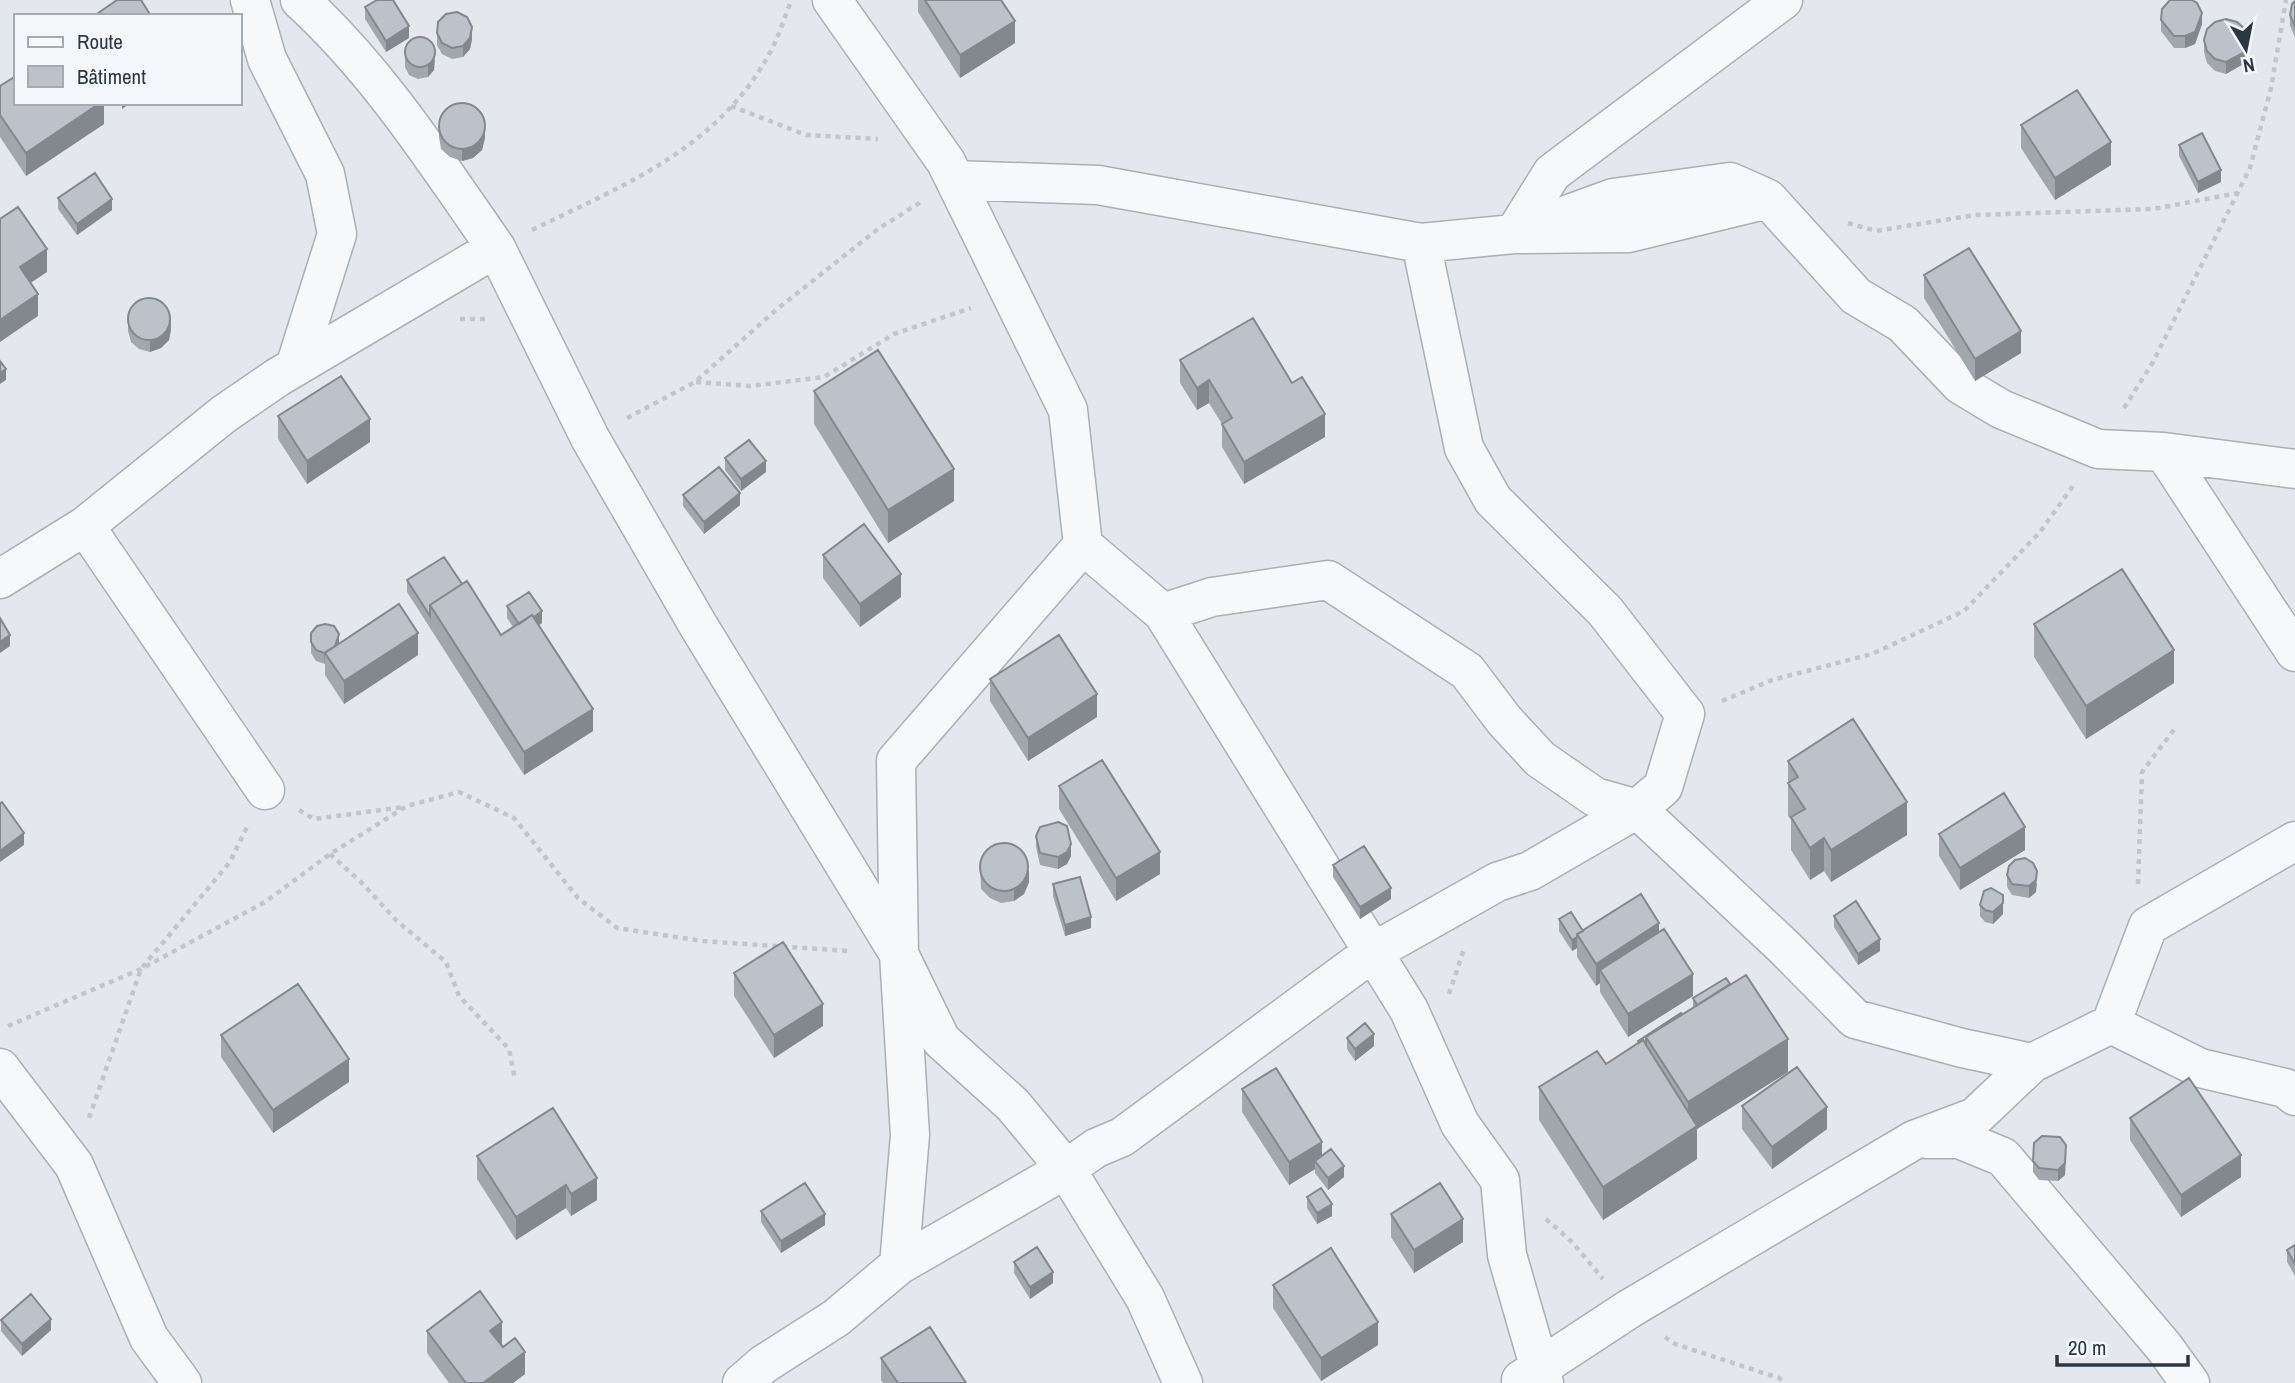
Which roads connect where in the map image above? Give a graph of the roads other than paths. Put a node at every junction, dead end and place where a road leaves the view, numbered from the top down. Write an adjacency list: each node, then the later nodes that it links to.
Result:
1 (250, 0): 9 (street)
2 (300, 0): 8 (street)
3 (832, 0): 5 (street)
4 (1783, 0): 6 (street)
5 (955, 180): 7 (street); 13 (street)
6 (1514, 234): 7 (street); 10 (street)
7 (1421, 243): 18 (street)
8 (496, 248): 9 (street); 21 (street)
9 (295, 367): 12 (street)
10 (2164, 452): 11 (street); 16 (street)
11 (2295, 469)
12 (85, 526): 14 (street); 17 (street)
13 (1083, 545): 15 (street); 21 (street)
14 (0, 579)
15 (1163, 613): 18 (street); 20 (street)
16 (2295, 652)
17 (265, 790)
18 (1637, 809): 20 (street); 23 (street)
19 (2295, 841): 22 (street)
20 (1373, 952): 27 (street); 29 (street)
21 (898, 954): 27 (street); 28 (street)
22 (2111, 1024): 23 (street); 25 (street)
23 (2032, 1063): 26 (street)
24 (0, 1068): 30 (street)
25 (2295, 1096)
26 (1914, 1140): 29 (street); 33 (street)
27 (1066, 1169): 28 (street); 32 (street)
28 (899, 1265): 31 (street)
29 (1534, 1377)
30 (182, 1383)
31 (742, 1383)
32 (1183, 1383)
33 (2190, 1383)

